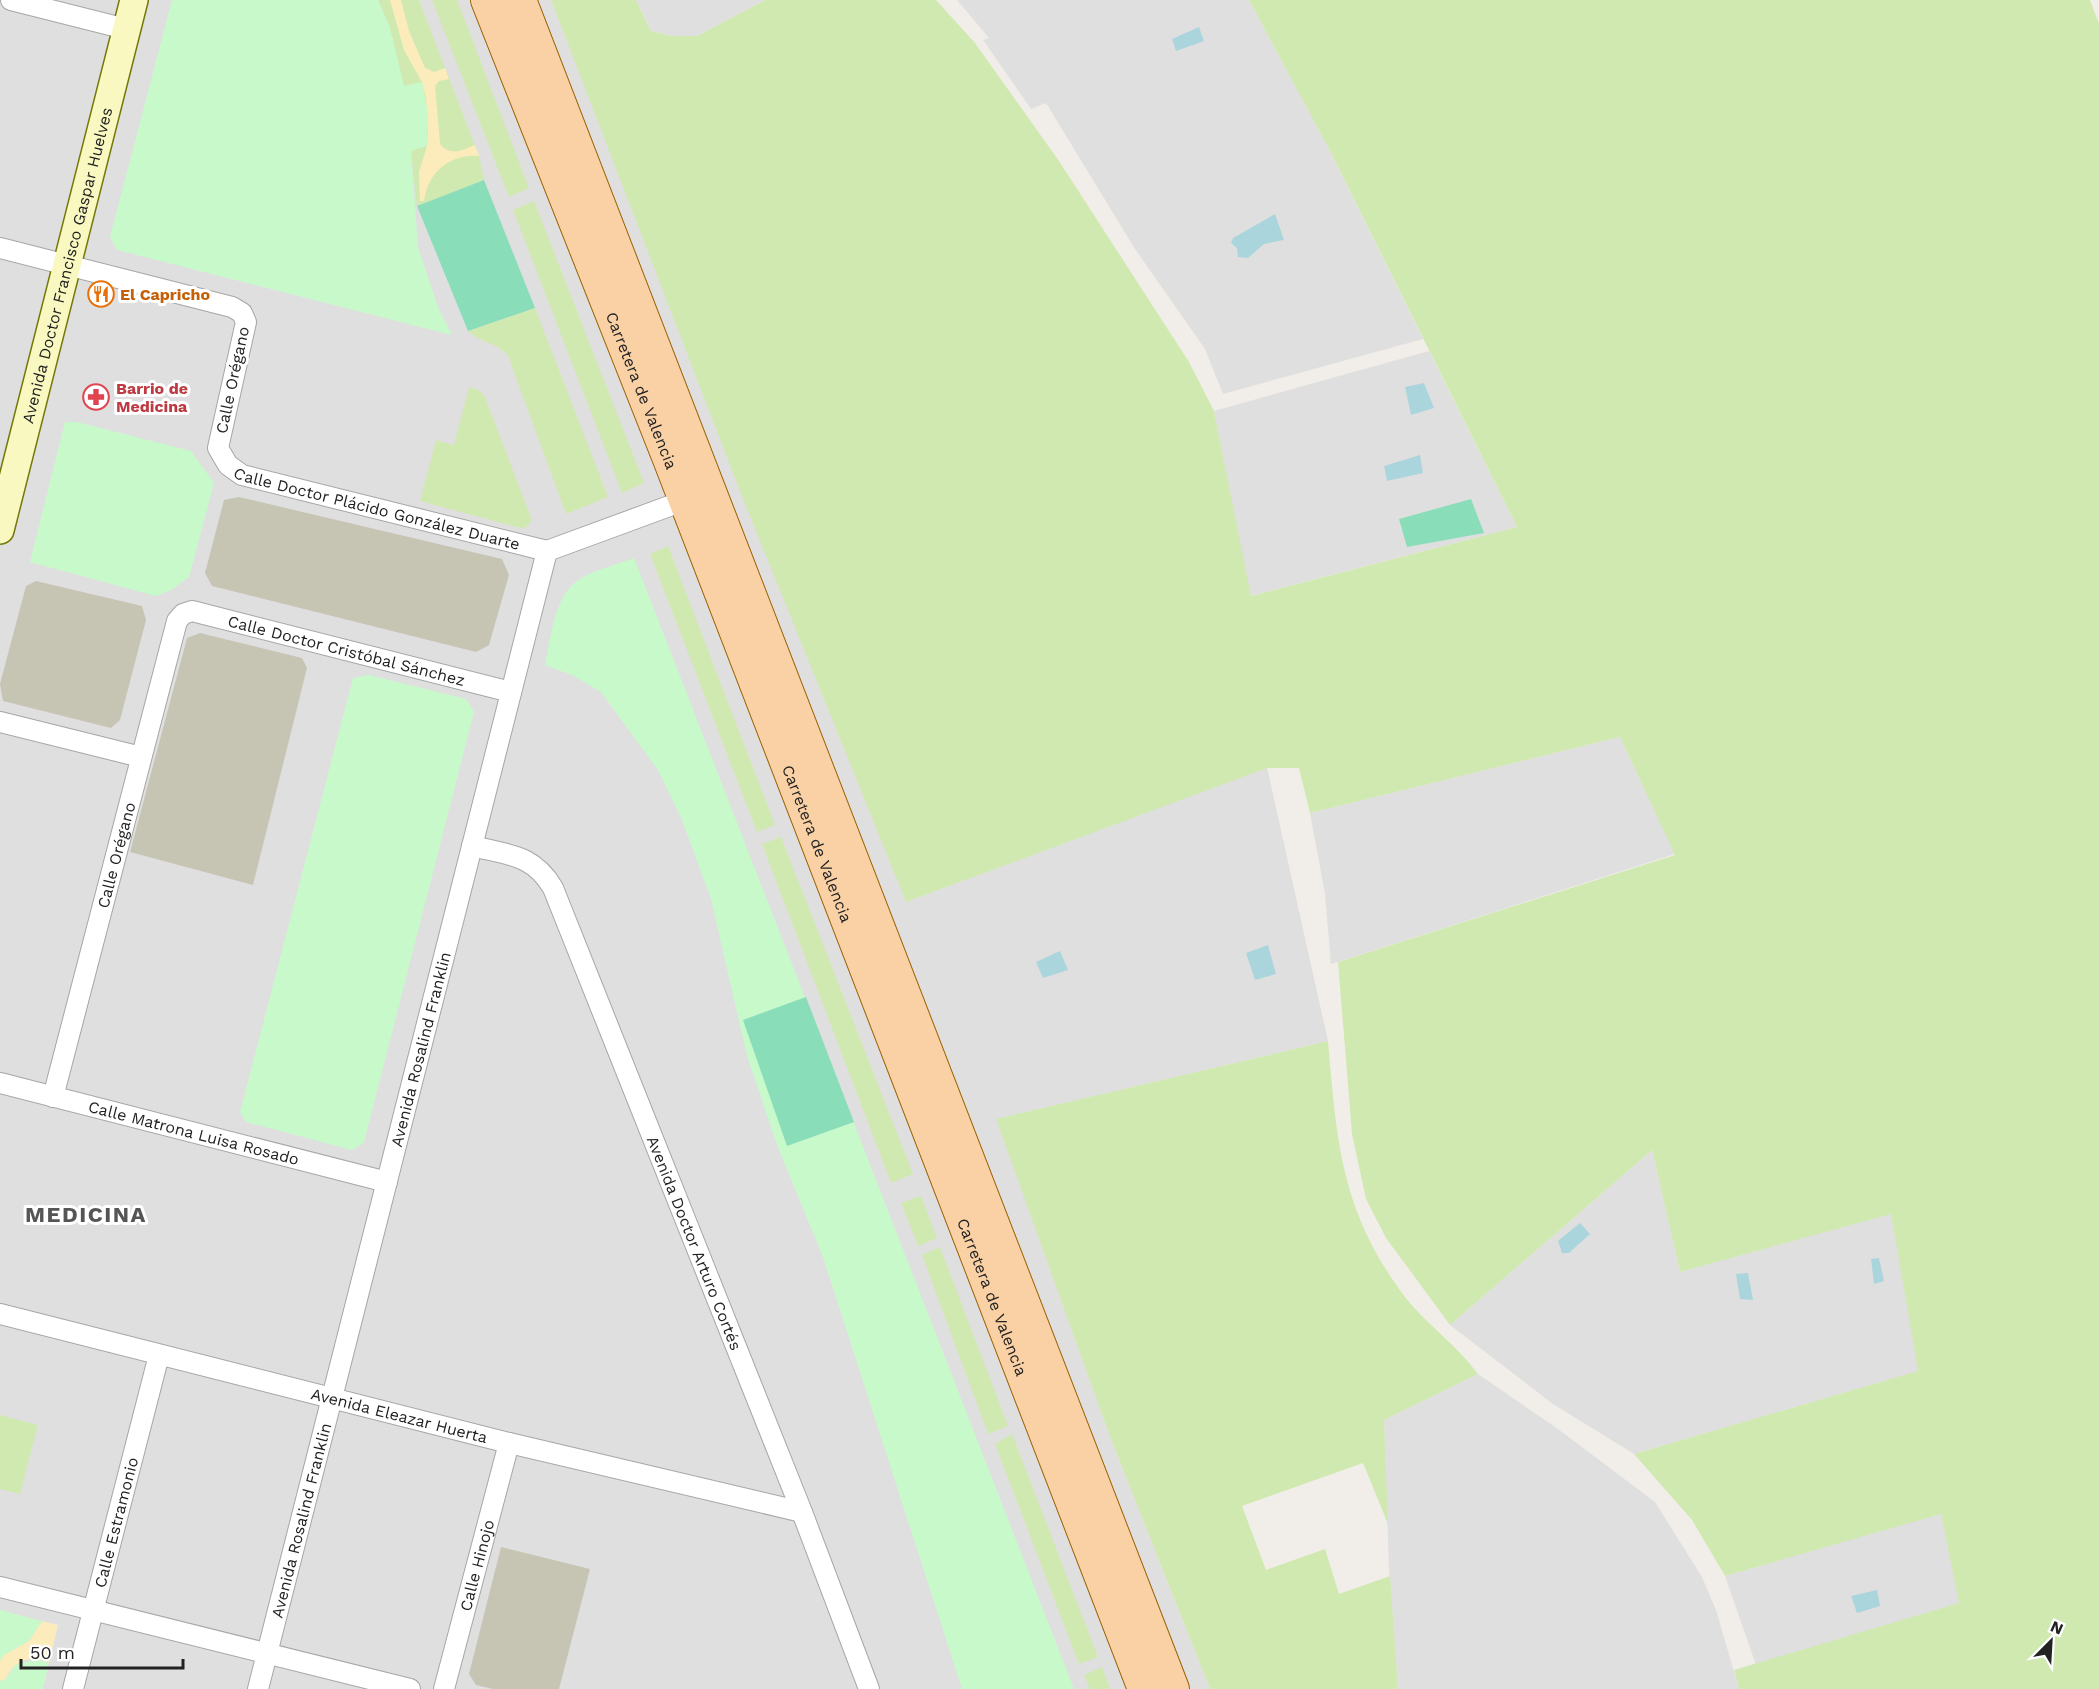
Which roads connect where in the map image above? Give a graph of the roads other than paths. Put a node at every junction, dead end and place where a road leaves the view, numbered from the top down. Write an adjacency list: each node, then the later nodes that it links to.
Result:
1 (11, 0): 5 (street)
2 (134, 0): 5 (street, Avenida Doctor Francisco Gaspar Huelves)
3 (487, 0): 9 (main road, Carretera de Valencia)
4 (520, 0): 34 (main road, Carretera de Valencia)
5 (126, 29): 7 (street, Avenida Doctor Francisco Gaspar Huelves)
6 (0, 248): 7 (street)
7 (67, 265): 8 (street, Calle Orégano); 10 (street, Avenida Doctor Francisco Gaspar Huelves)
8 (218, 448): 11 (street, Calle Doctor Plácido González Duarte)
9 (683, 501): 11 (street); 33 (main road, Carretera de Valencia)
10 (0, 530)
11 (547, 551): 13 (street, Avenida Rosalind Franklin)
12 (183, 614): 13 (street, Calle Doctor Cristóbal Sánchez); 15 (street, Calle Orégano)
13 (511, 692): 16 (street, Avenida Rosalind Franklin)
14 (0, 722): 15 (street)
15 (141, 757): 18 (street, Calle Orégano)
16 (472, 846): 19 (street, Avenida Rosalind Franklin); 24 (street, Avenida Doctor Arturo Cortés)
17 (0, 1083): 18 (street, Calle Matrona Luisa Rosado)
18 (53, 1097): 19 (street, Calle Matrona Luisa Rosado)
19 (387, 1182): 22 (street, Avenida Rosalind Franklin)
20 (0, 1314): 21 (street, Avenida Eleazar Huerta)
21 (159, 1355): 22 (street, Avenida Eleazar Huerta); 26 (street, Calle Estramonio)
22 (332, 1396): 23 (street, Avenida Eleazar Huerta); 27 (street, Avenida Rosalind Franklin)
23 (509, 1443): 24 (street, Avenida Eleazar Huerta); 31 (street, Calle Hinojo)
24 (802, 1512): 32 (street, Avenida Doctor Arturo Cortés)
25 (0, 1587): 26 (street)
26 (93, 1610): 27 (street); 28 (street, Calle Estramonio)
27 (267, 1655): 29 (street, Avenida Rosalind Franklin); 30 (street)
28 (73, 1689)
29 (258, 1689)
30 (410, 1689)
31 (444, 1689)
32 (869, 1689)
33 (1144, 1689)
34 (1173, 1689)

